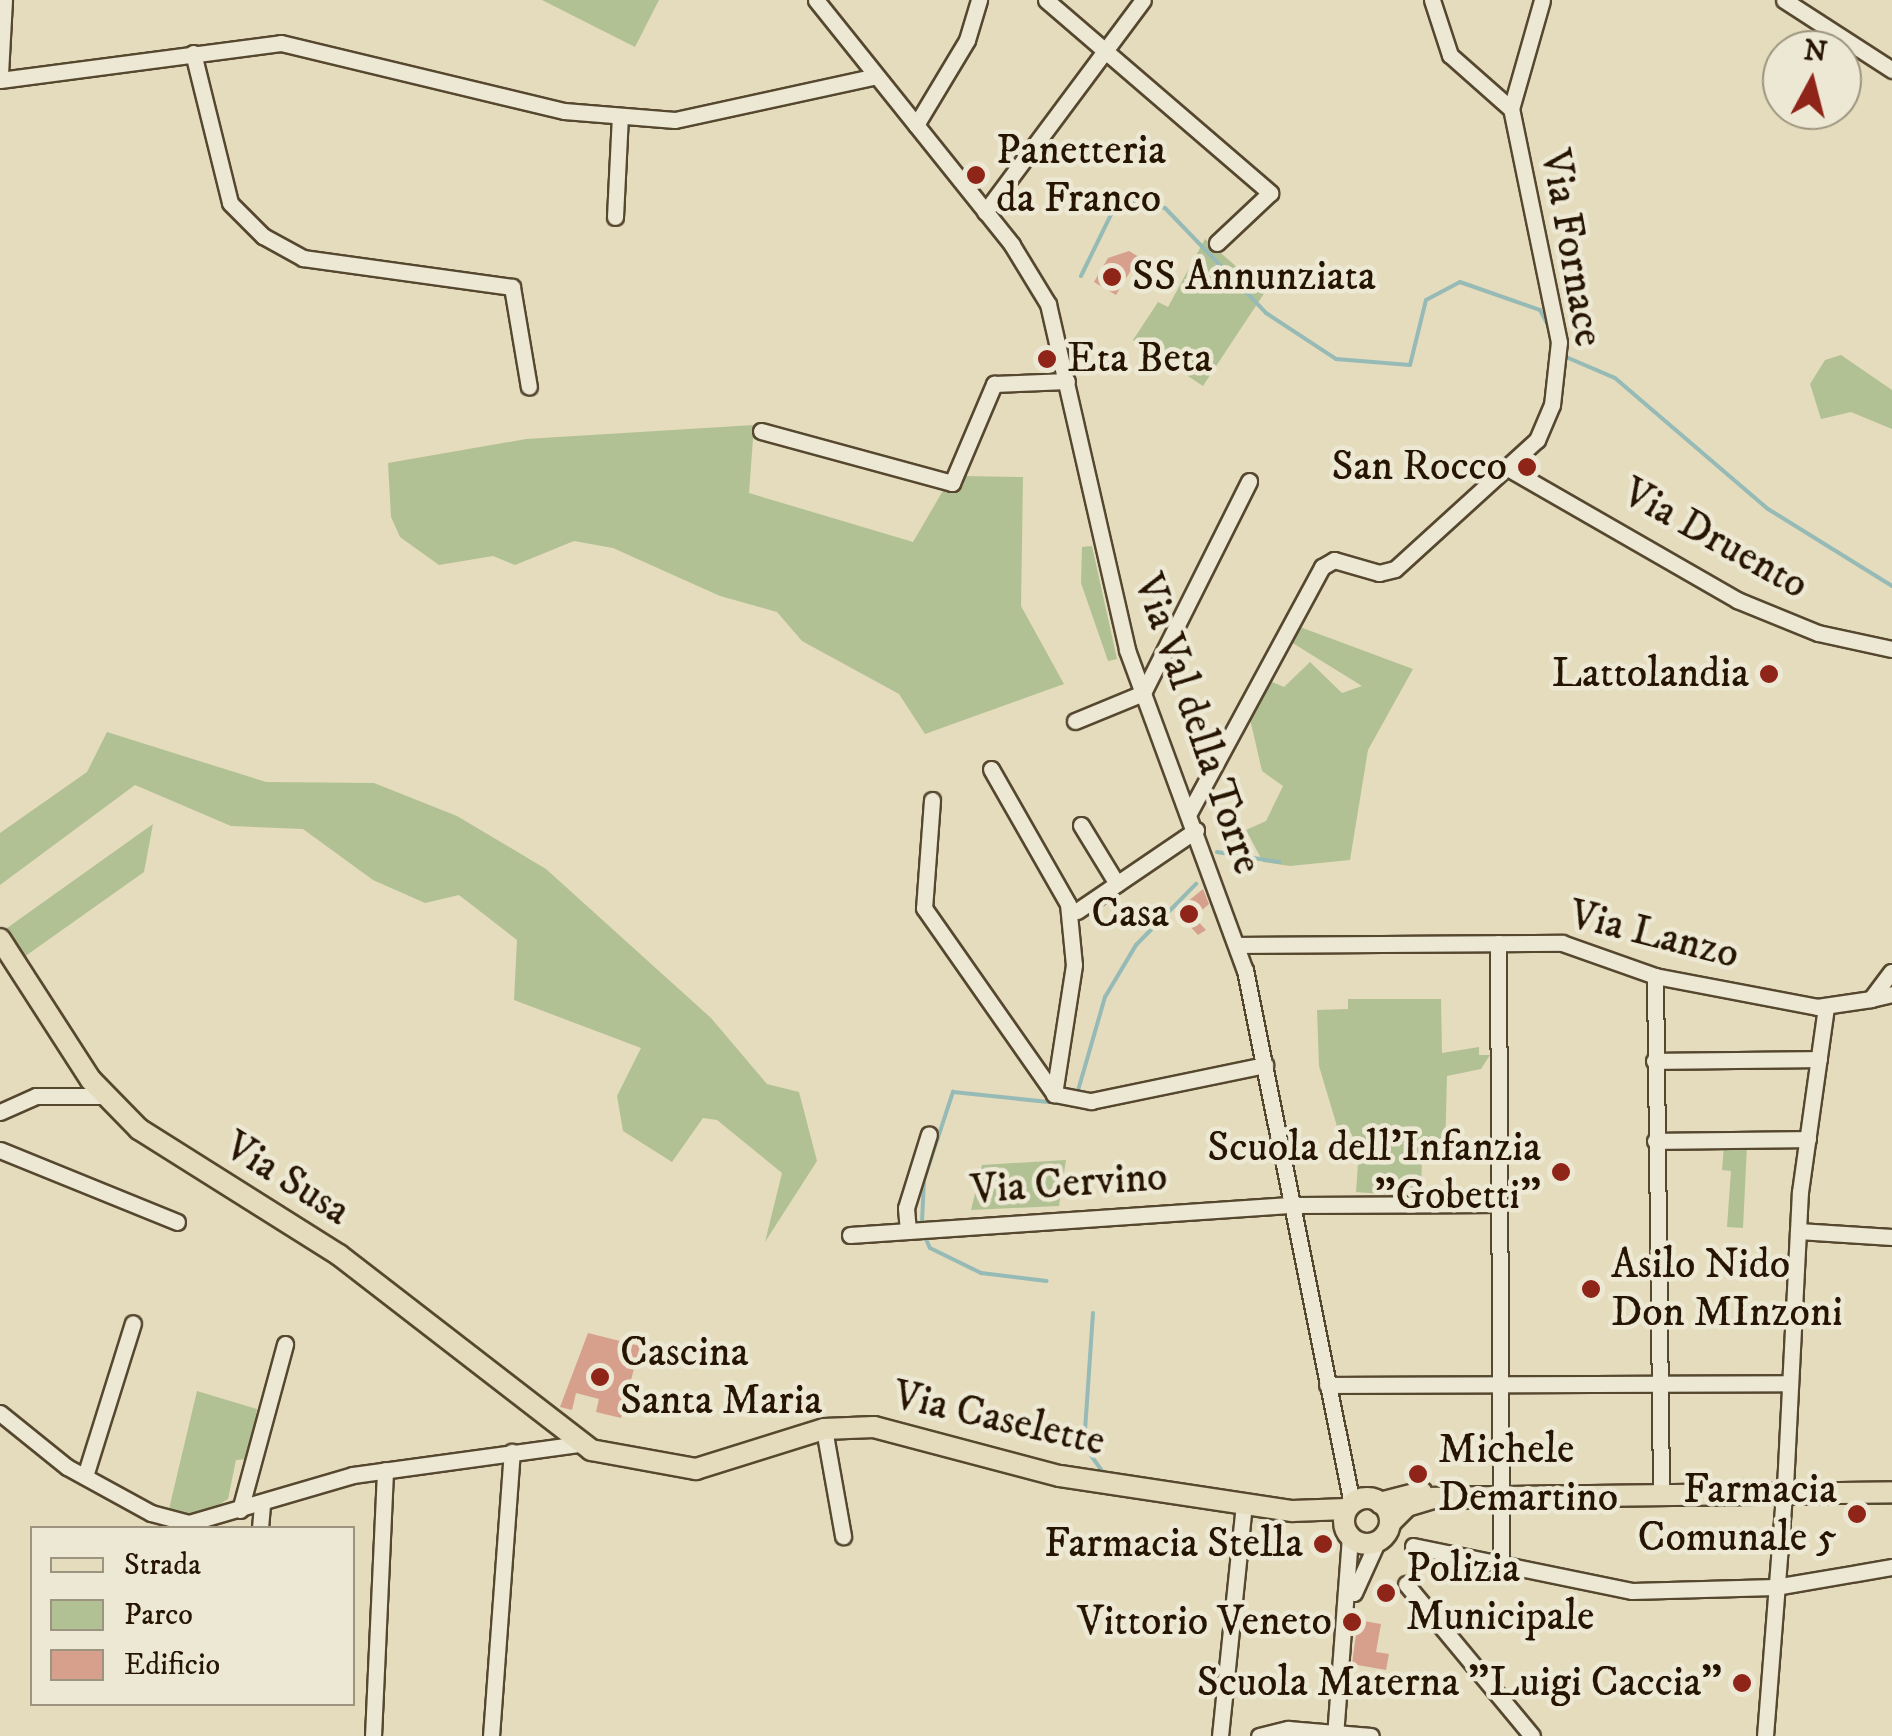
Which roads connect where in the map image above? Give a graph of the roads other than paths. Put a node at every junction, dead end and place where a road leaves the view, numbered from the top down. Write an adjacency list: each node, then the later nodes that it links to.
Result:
1 (4, 0): 13 (street)
2 (816, 0): 12 (street, Via Val della Torre)
3 (1046, 0): 9 (street)
4 (1143, 0): 9 (street)
5 (1432, 0): 14 (street)
6 (1542, 0): 14 (street, Via Fornace)
7 (1784, 0): 11 (street)
8 (981, 4): 16 (street)
9 (1104, 50): 17 (street); 19 (street)
10 (192, 53): 13 (street); 15 (street); 21 (street)
11 (1892, 70)
12 (876, 76): 15 (street); 16 (street, Via Val della Torre)
13 (0, 77)
14 (1511, 109): 23 (street, Via Fornace)
15 (620, 116): 18 (street)
16 (916, 125): 17 (street, Via Val della Torre)
17 (985, 212): 20 (street, Via Val della Torre)
18 (615, 217)
19 (1216, 243)
20 (1067, 381): 22 (street); 26 (street, Via Val della Torre)
21 (529, 386)
22 (761, 431)
23 (1511, 470): 25 (street, Via Druento); 30 (street, Via Fornace)
24 (1248, 481): 26 (street)
25 (1892, 649)
26 (1143, 693): 27 (street); 30 (street, Via Val della Torre)
27 (1075, 721)
28 (991, 768): 47 (street)
29 (932, 800): 47 (street)
30 (1189, 812): 32 (street, Via Val della Torre)
31 (1081, 825): 33 (street)
32 (1196, 830): 33 (street); 37 (street, Via Val della Torre)
33 (1117, 884): 34 (street)
34 (1077, 911)
35 (0, 939): 48 (main road, Via Susa)
36 (1498, 943): 37 (street, Via Lanzo); 39 (street, Via Lanzo); 54 (street)
37 (1238, 945): 46 (street, Via Val della Torre)
38 (1891, 970): 40 (street); 42 (street)
39 (1656, 976): 43 (street, Via Lanzo); 45 (street)
40 (1892, 981)
41 (1892, 994): 42 (street, Via Lanzo)
42 (1870, 1000): 43 (street, Via Lanzo)
43 (1826, 1008): 44 (street)
44 (1819, 1059): 45 (street); 51 (street)
45 (1654, 1061): 52 (street)
46 (1266, 1065): 47 (street); 55 (street, Via Val della Torre)
47 (1054, 1094)
48 (104, 1096): 49 (street); 69 (main road, Via Susa)
49 (0, 1112)
50 (929, 1134): 57 (street)
51 (1808, 1138): 52 (street); 58 (street)
52 (1655, 1141): 64 (street)
53 (0, 1150): 56 (street)
54 (1500, 1204): 55 (street, Via Cervino); 66 (street)
55 (1292, 1205): 57 (street, Via Cervino); 65 (street, Via Val della Torre)
56 (178, 1222)
57 (908, 1231): 59 (street, Via Cervino)
58 (1798, 1231): 60 (street); 63 (street)
59 (850, 1236)
60 (1892, 1237)
61 (132, 1323): 72 (street)
62 (285, 1344): 79 (street)
63 (1788, 1383): 64 (street); 74 (street)
64 (1659, 1384): 66 (street); 73 (street)
65 (1328, 1385): 66 (street); 80 (street, Via Val della Torre)
66 (1500, 1385): 76 (street)
67 (0, 1413): 72 (street)
68 (824, 1429): 69 (main road, Via Caselette); 77 (main road, Via Caselette); 83 (street)
69 (578, 1444): 70 (street)
70 (512, 1452): 71 (street); 93 (street)
71 (386, 1470): 78 (street); 92 (street)
72 (85, 1476): 79 (street)
73 (1661, 1492): 74 (main road); 76 (main road)
74 (1784, 1492): 75 (main road); 89 (street)
75 (1892, 1492)
76 (1503, 1495): 80 (main road); 81 (main road); 86 (street)
77 (1244, 1504): 80 (main road, Via Caselette); 94 (street)
78 (262, 1505): 79 (street); 82 (street)
79 (240, 1510)
80 (1357, 1514): 81 (main road); 84 (main road); 90 (street)
81 (1390, 1523): 84 (main road)
82 (260, 1526)
83 (843, 1536)
84 (1377, 1542): 90 (street)
85 (1414, 1546): 86 (street)
86 (1502, 1565): 89 (street)
87 (1892, 1567): 89 (street)
88 (1406, 1584): 97 (street)
89 (1775, 1587): 98 (street)
90 (1348, 1606): 91 (street)
91 (1336, 1734): 95 (street); 96 (street)
92 (372, 1736)
93 (491, 1736)
94 (1220, 1736)
95 (1259, 1736)
96 (1371, 1736)
97 (1530, 1736)
98 (1765, 1736)

